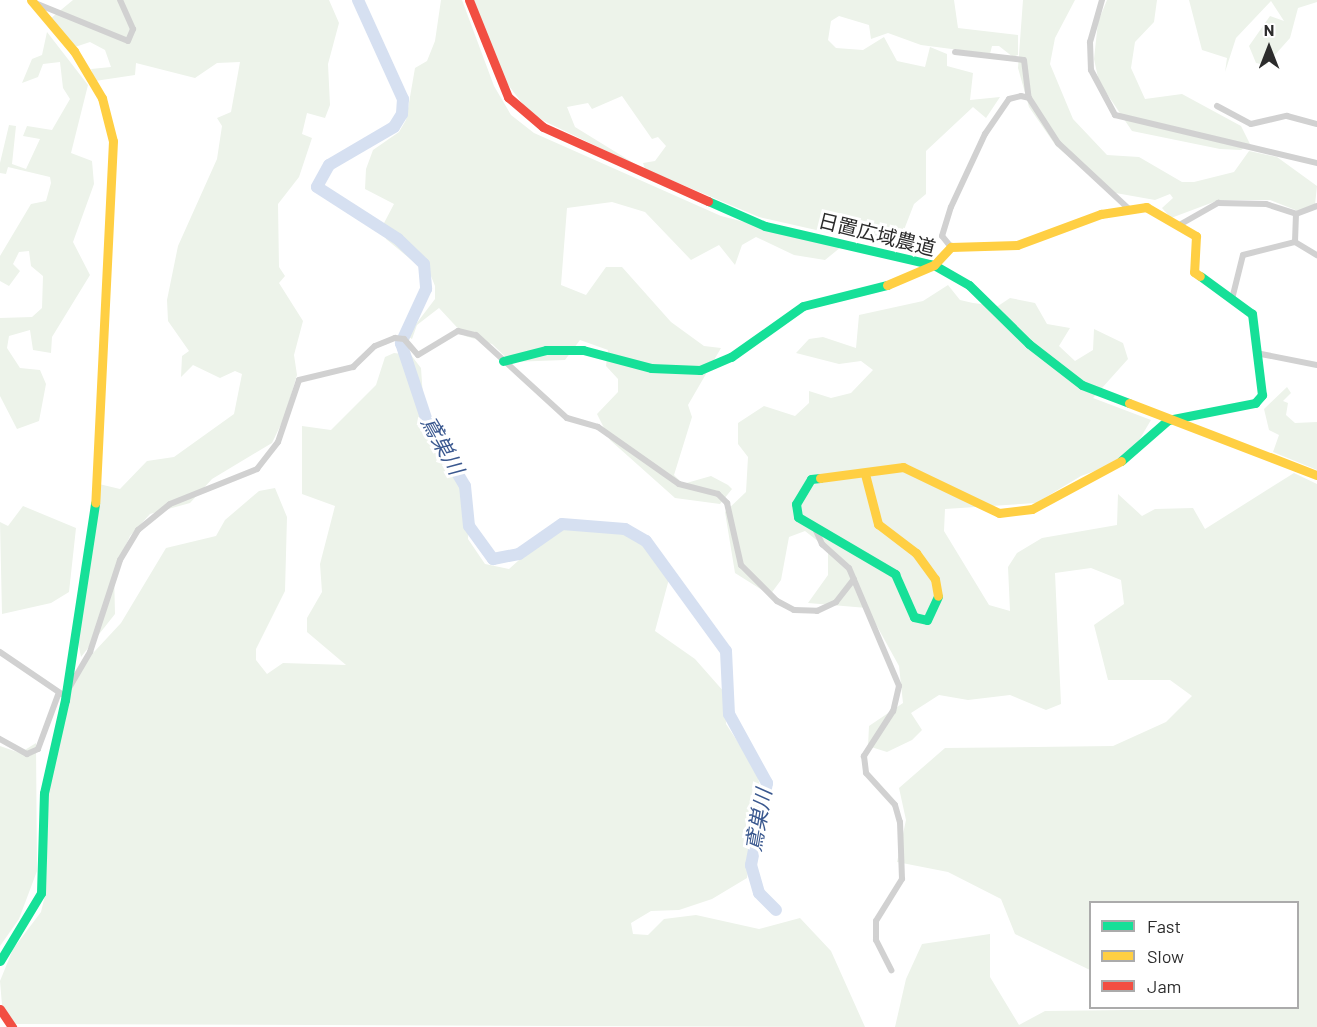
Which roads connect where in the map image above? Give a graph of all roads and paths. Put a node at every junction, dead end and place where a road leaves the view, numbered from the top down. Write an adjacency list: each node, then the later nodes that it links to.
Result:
1 (120, 0): 4 (street)
2 (469, 0): 17 (street, 日置広域農道)
3 (1102, 0): 9 (street)
4 (33, 2): 28 (street)
5 (955, 52): 6 (street)
6 (1029, 98): 11 (street); 15 (street)
7 (1217, 106): 8 (street)
8 (1317, 124)
9 (1317, 163)
10 (1317, 206): 12 (street)
11 (1129, 209): 13 (street); 15 (street)
12 (1296, 214): 13 (street); 14 (street)
13 (1181, 224): 18 (street)
14 (1295, 242): 16 (street); 18 (street)
15 (951, 247): 17 (street)
16 (1317, 255)
17 (934, 265): 20 (street); 22 (street, 日置広域農道)
18 (1232, 299): 19 (street)
19 (1261, 354): 21 (street); 22 (street)
20 (503, 361): 26 (street); 28 (street)
21 (1317, 364)
22 (1168, 420): 23 (street); 24 (street, 日置広域農道)
23 (865, 474): 25 (street); 25 (street)
24 (1317, 475)
25 (814, 524): 26 (street)
26 (854, 579): 31 (street)
27 (0, 652): 28 (street)
28 (61, 697): 29 (street); 30 (street)
29 (0, 739)
30 (0, 961)
31 (891, 970)
32 (0, 1010): 33 (street)
33 (12, 1027)

